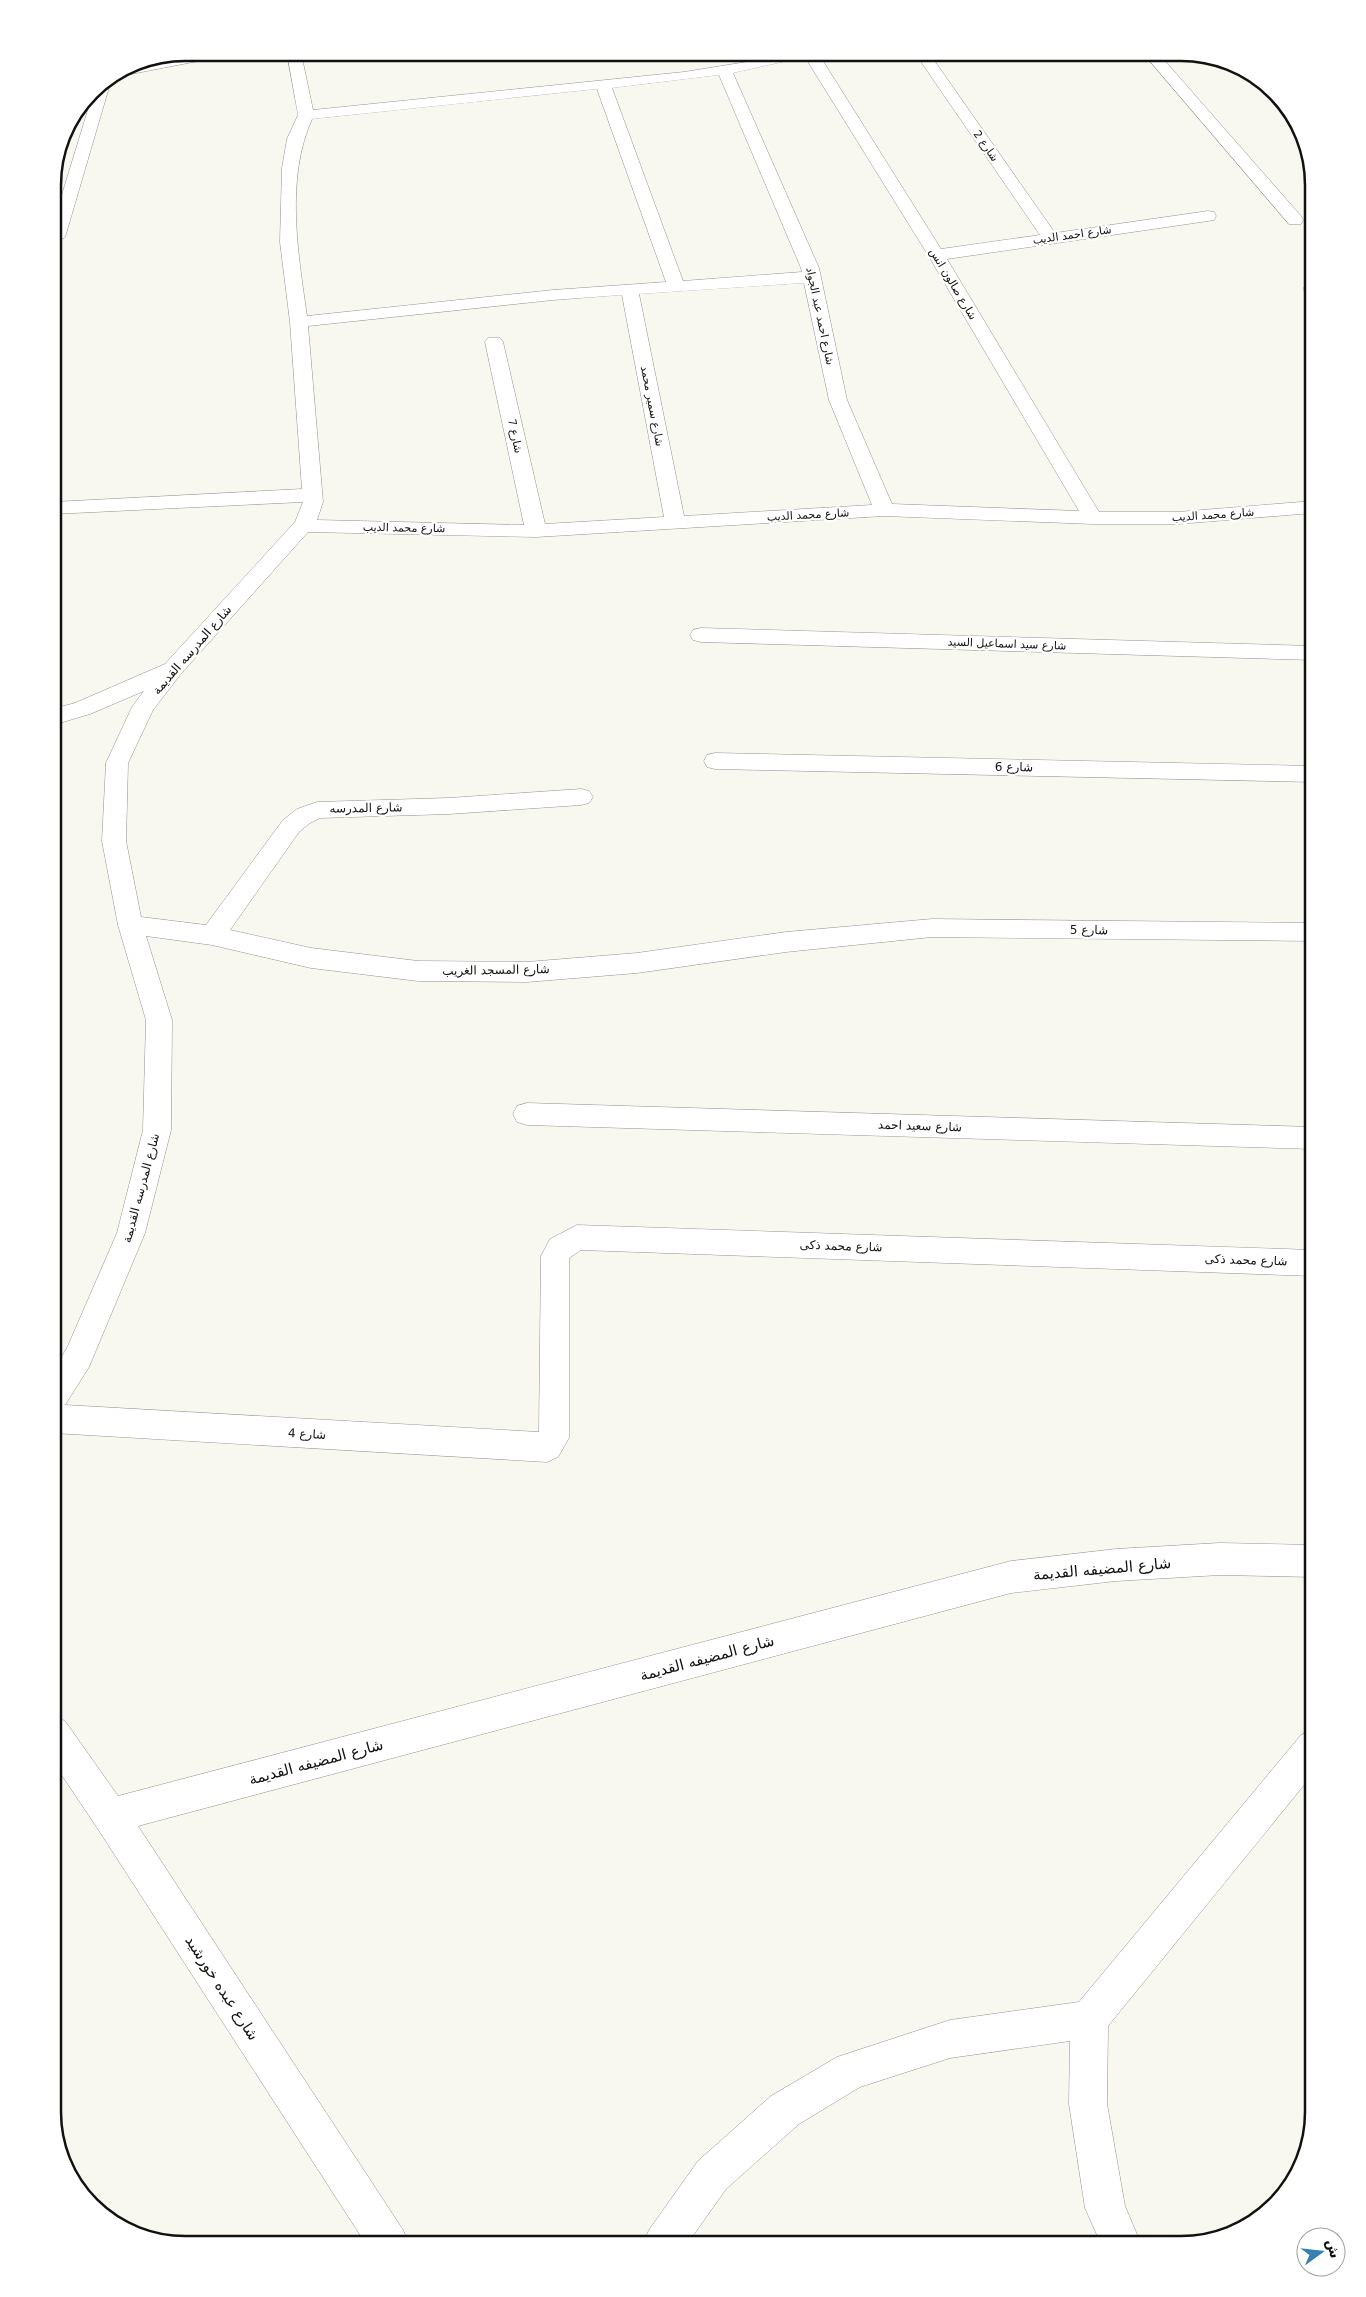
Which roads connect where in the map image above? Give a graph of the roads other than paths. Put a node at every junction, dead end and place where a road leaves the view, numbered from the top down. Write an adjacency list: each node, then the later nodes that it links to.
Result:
1 (296, 62): 9 (street)
2 (767, 62): 6 (street)
3 (817, 62): 14 (street, شارع صالون انس)
4 (928, 62): 13 (street, شارع 2)
5 (1158, 62): 11 (street)
6 (724, 70): 7 (street); 15 (street, شارع احمد عبد الجواد)
7 (603, 84): 9 (street); 16 (street)
8 (99, 97): 12 (street)
9 (306, 115): 18 (street, شارع المدرسه القديمة)
10 (1208, 216): 13 (street, شارع احمد الديب)
11 (1295, 220)
12 (62, 221)
13 (1050, 238): 14 (street, شارع احمد الديب)
14 (936, 255): 24 (street, شارع صالون انس)
15 (811, 277): 16 (street); 23 (street, شارع احمد عبد الجواد)
16 (676, 286): 17 (street)
17 (629, 289): 18 (street); 25 (street, شارع سمير محمد)
18 (299, 322): 20 (street, شارع المدرسه القديمة)
19 (494, 342): 27 (street, شارع 7)
20 (312, 494): 21 (street); 26 (street, شارع المدرسه القديمة)
21 (62, 508)
22 (1305, 508): 24 (street, شارع محمد الديب)
23 (884, 510): 24 (street, شارع محمد الديب); 25 (street, شارع محمد الديب)
24 (1093, 518)
25 (675, 522): 27 (street, شارع محمد الديب)
26 (303, 526): 27 (street, شارع محمد الديب); 30 (street, شارع المدرسه القديمة)
27 (536, 531)
28 (701, 635): 29 (street, شارع سيد اسماعيل السيد)
29 (1305, 653)
30 (172, 670): 31 (street); 35 (street, شارع المدرسه القديمة)
31 (62, 715)
32 (715, 761): 33 (street, شارع 6)
33 (1305, 774)
34 (581, 797): 38 (street, شارع المدرسه)
35 (130, 925): 38 (street, شارع المسجد الغريب); 42 (street, شارع المدرسه القديمة)
36 (1305, 932): 37 (street, شارع 5)
37 (864, 934): 38 (street, شارع المسجد الغريب)
38 (212, 935)
39 (527, 1114): 40 (street, شارع سعيد احمد)
40 (1305, 1138)
41 (1305, 1263): 44 (street, شارع محمد ذكى)
42 (61, 1384)
43 (61, 1419): 44 (street, شارع 4)
44 (553, 1435)
45 (1305, 1561): 48 (street, شارع المضيفه القديمة)
46 (61, 1746): 48 (street, شارع عبده خورشيد)
47 (1305, 1758): 49 (street)
48 (111, 1816): 50 (street, شارع عبده خورشيد)
49 (1089, 2019): 51 (street); 52 (street)
50 (383, 2235)
51 (669, 2235)
52 (1117, 2236)

